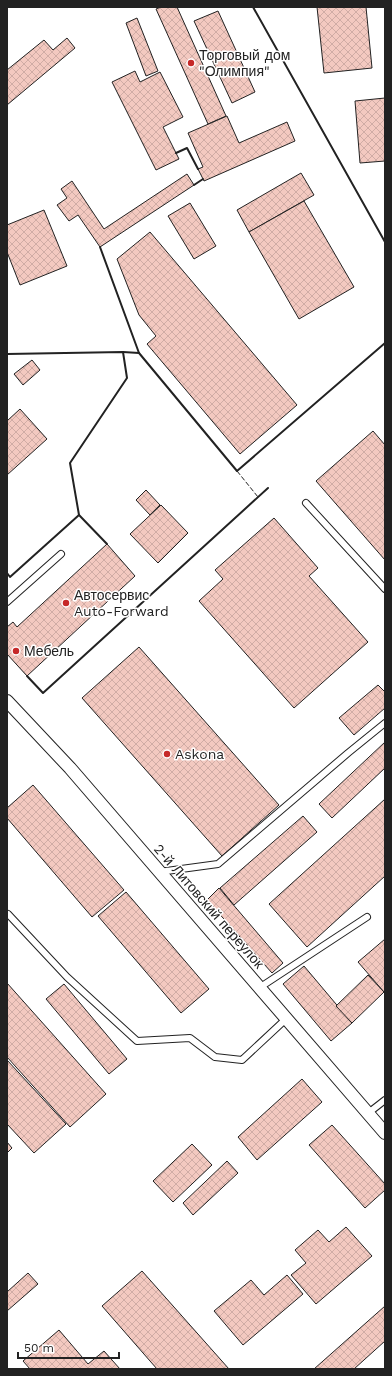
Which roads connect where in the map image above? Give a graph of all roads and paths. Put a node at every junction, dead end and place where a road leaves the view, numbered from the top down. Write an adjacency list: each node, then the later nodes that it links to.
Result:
1 (306, 503): 3 (lane)
2 (61, 554): 4 (lane)
3 (385, 589)
4 (7, 602)
5 (7, 701): 7 (street, 2-й Литовский переулок)
6 (385, 723): 7 (lane)
7 (159, 872): 10 (street, 2-й Литовский переулок)
8 (8, 914): 11 (lane)
9 (366, 917): 10 (lane)
10 (259, 988): 11 (street, 2-й Литовский переулок)
11 (286, 1020): 13 (street, 2-й Литовский переулок)
12 (385, 1100): 13 (lane)
13 (368, 1114): 14 (street, 2-й Литовский переулок)
14 (385, 1133)

